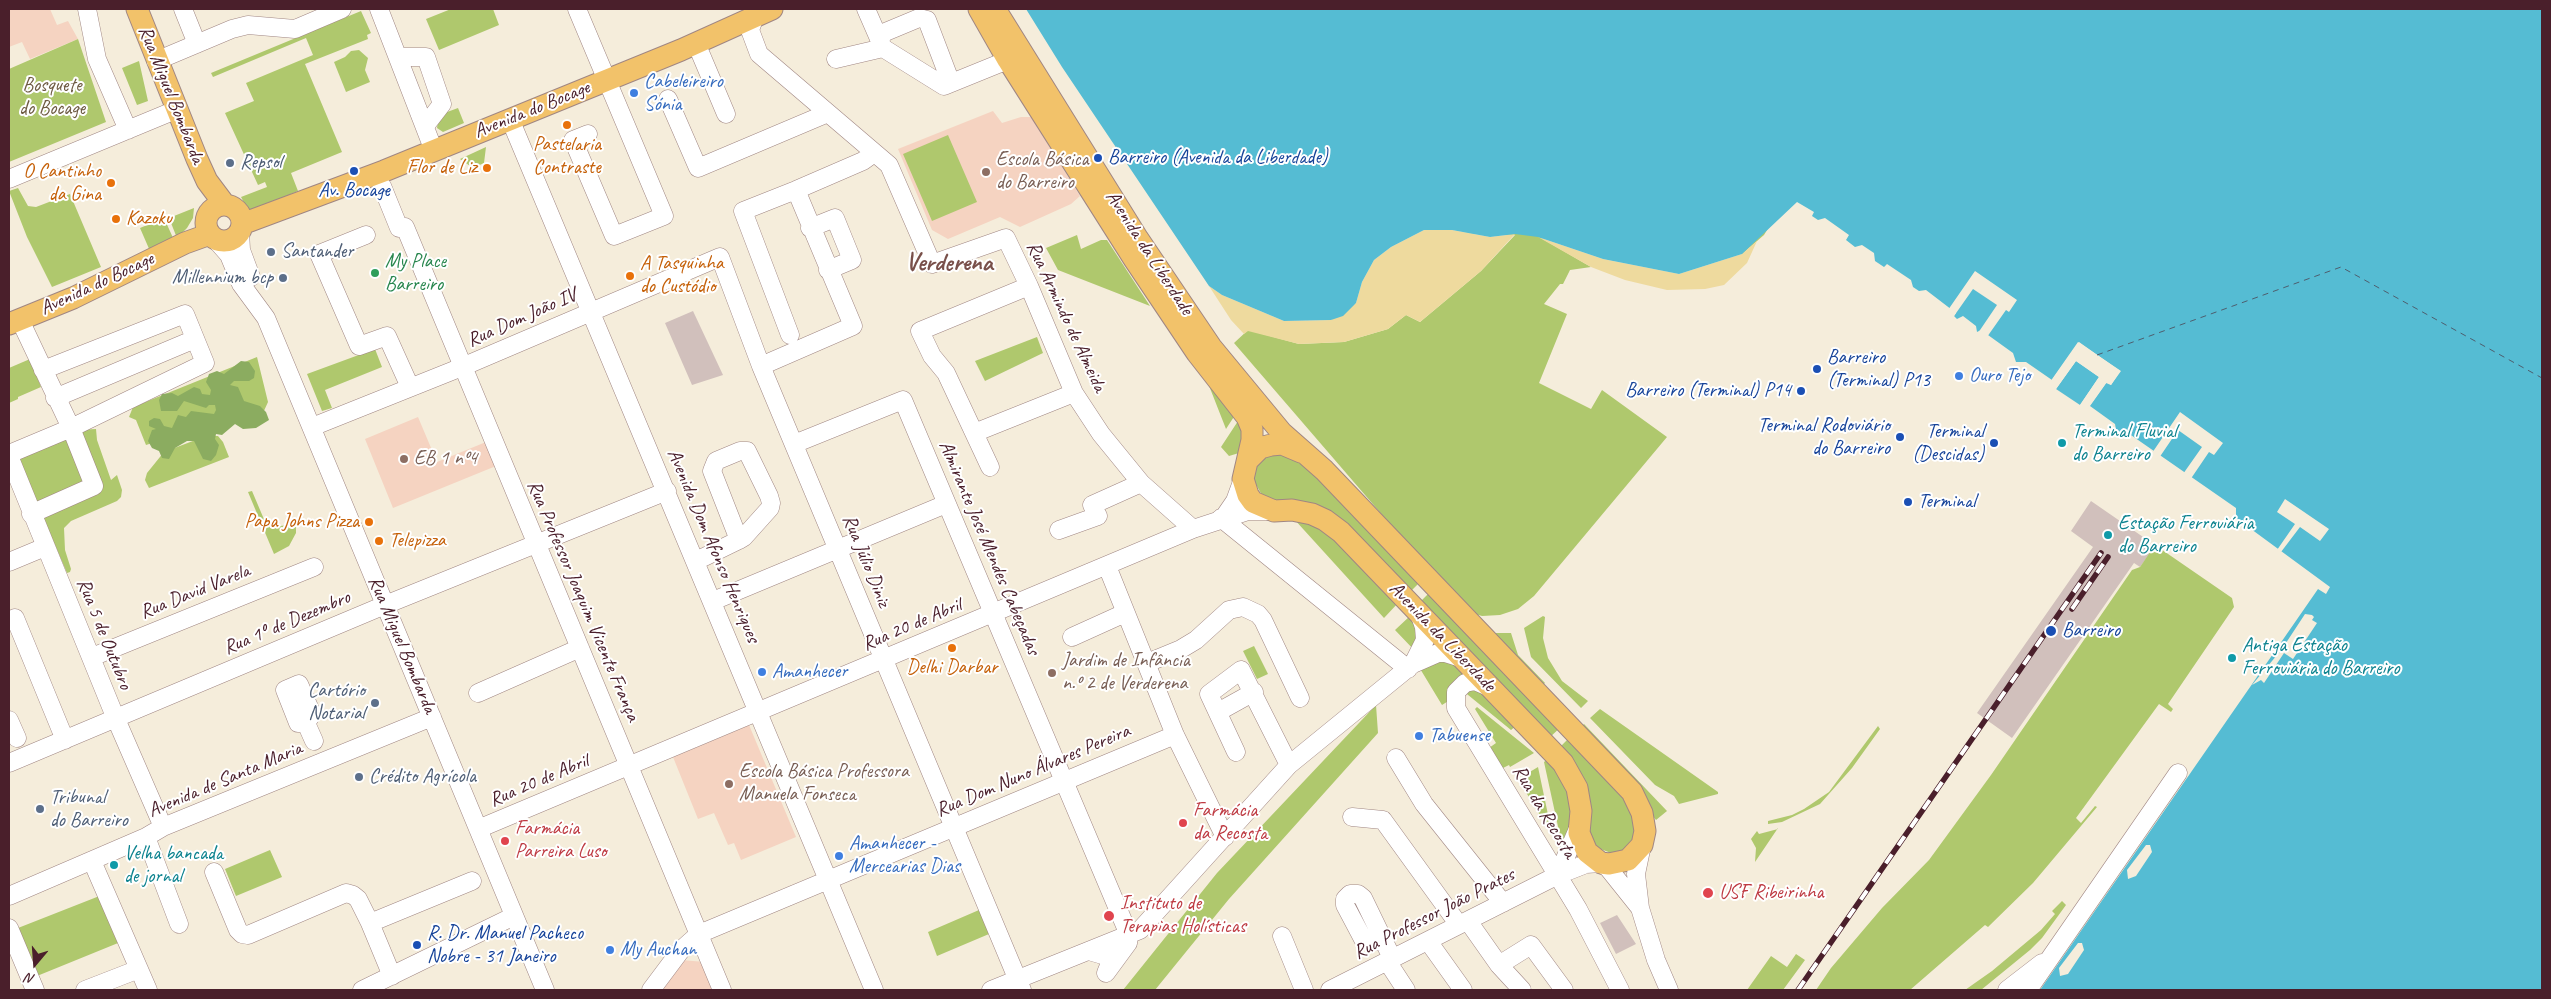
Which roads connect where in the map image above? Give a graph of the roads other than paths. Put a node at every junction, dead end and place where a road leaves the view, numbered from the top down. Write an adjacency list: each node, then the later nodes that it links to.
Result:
1 (87, 9): 26 (street)
2 (137, 9): 17 (main road, Rua Miguel Bombarda)
3 (183, 9): 12 (street)
4 (342, 9): 12 (street)
5 (379, 9): 14 (street)
6 (577, 9): 18 (street)
7 (866, 9): 13 (street)
8 (979, 9): 16 (main road, Avenida da Liberdade)
9 (995, 9): 55 (main road, Avenida da Liberdade)
10 (763, 12): 11 (main road, Avenida do Bocage); 22 (street, Rua Armindo de Almeida)
11 (696, 43): 18 (main road, Avenida do Bocage); 23 (street)
12 (197, 44): 17 (street)
13 (882, 44): 15 (street); 19 (street); 19 (street)
14 (398, 57): 25 (street); 25 (street)
15 (836, 59)
16 (1008, 60): 19 (street); 57 (main road, Avenida da Liberdade)
17 (156, 61): 21 (main road, Rua Miguel Bombarda)
18 (606, 80): 24 (main road, Avenida do Bocage); 27 (street)
19 (951, 83)
20 (668, 99): 22 (street)
21 (178, 109): 26 (street); 33 (main road, Rua Miguel Bombarda)
22 (828, 113): 29 (street, Rua Armindo de Almeida)
23 (726, 114)
24 (510, 119): 28 (main road, Avenida do Bocage); 40 (street, Avenida Dom Afonso Henriques)
25 (425, 126): 28 (street)
26 (128, 130): 30 (street)
27 (588, 134)
28 (434, 151): 33 (main road, Avenida do Bocage)
29 (874, 153): 32 (street); 38 (street, Rua Armindo de Almeida)
30 (9, 179)
31 (382, 186): 45 (street, Rua Professor Joaquim Vicente França)
32 (796, 190): 34 (street); 42 (street)
33 (223, 221): 39 (street, Rua Miguel Bombarda); 39 (street, Rua Miguel Bombarda); 41 (main road, Avenida do Bocage)
34 (810, 228): 37 (street); 37 (street)
35 (366, 235): 47 (street)
36 (720, 257): 40 (street, Rua Dom João IV); 44 (street, Rua Júlio Diniz)
37 (828, 270): 44 (street)
38 (1029, 286): 48 (street, Rua Armindo de Almeida); 52 (street)
39 (254, 302): 50 (street, Rua Miguel Bombarda)
40 (592, 311): 45 (street, Rua Dom João IV); 59 (street, Avenida Dom Afonso Henriques)
41 (14, 322): 46 (street)
42 (790, 335)
43 (196, 339): 46 (street); 49 (street); 51 (street)
44 (761, 366): 53 (street, Rua Júlio Diniz)
45 (462, 367): 47 (street, Rua Dom João IV); 67 (street, Rua Professor Joaquim Vicente França)
46 (43, 370): 49 (street)
47 (410, 387): 50 (street, Rua Dom João IV)
48 (1074, 393): 52 (street); 58 (street, Rua Armindo de Almeida)
49 (55, 398): 51 (street)
50 (312, 427): 75 (street, Rua Miguel Bombarda)
51 (71, 428): 54 (street); 62 (street)
52 (974, 433): 56 (street)
53 (794, 444): 60 (street, Almirante José Mendes Cabeçadas); 69 (street, Rua Júlio Diniz)
54 (9, 455): 62 (street, Rua 5 de Outubro)
55 (1308, 455): 57 (main road, Avenida da Liberdade); 115 (main road, Avenida da Liberdade)
56 (990, 467)
57 (1246, 469): 61 (main road, Avenida da Liberdade); 63 (street)
58 (1141, 483): 64 (street, Rua Armindo de Almeida); 65 (street)
59 (667, 491): 67 (street, Rua 1º de Dezembro); 70 (street, Avenida Dom Afonso Henriques)
60 (946, 504): 69 (street); 78 (street, Almirante José Mendes Cabeçadas)
61 (1274, 511): 63 (street, Rua 20 de Abril); 77 (main road, Avenida da Liberdade)
62 (31, 514): 68 (street, Rua 5 de Outubro)
63 (1222, 518): 64 (street, Rua 20 de Abril); 86 (street)
64 (1194, 529): 72 (street, Rua 20 de Abril)
65 (1059, 530)
66 (738, 540): 66 (street); 70 (street)
67 (537, 545): 75 (street, Rua 1º de Dezembro); 81 (street, Rua Professor Joaquim Vicente França)
68 (45, 547): 71 (street); 82 (street, Rua 5 de Outubro)
69 (838, 548): 74 (street); 84 (street, Rua Júlio Diniz)
70 (696, 561): 74 (street, Avenida Dom Afonso Henriques)
71 (9, 562)
72 (1107, 566): 76 (street); 78 (street, Rua 20 de Abril)
73 (314, 567): 82 (street, Rua David Varela)
74 (713, 601): 91 (street, Avenida Dom Afonso Henriques)
75 (385, 605): 93 (street, Rua Miguel Bombarda); 94 (street, Rua 1º de Dezembro)
76 (1125, 613): 80 (street); 85 (street)
77 (1419, 613): 83 (main road, Avenida da Liberdade); 86 (street)
78 (993, 614): 84 (street, Rua 20 de Abril); 107 (street, Almirante José Mendes Cabeçadas)
79 (9, 620): 99 (street)
80 (1072, 637)
81 (580, 648): 89 (street); 105 (street, Rua Professor Joaquim Vicente França)
82 (92, 657): 94 (street, Rua 5 de Outubro)
83 (1464, 659): 86 (street); 87 (main road, Avenida da Liberdade)
84 (883, 660): 91 (street, Rua 20 de Abril); 111 (street, Rua Júlio Diniz)
85 (1147, 663): 90 (street); 97 (street)
86 (1411, 666): 104 (street)
87 (1492, 688): 109 (main road, Avenida da Liberdade); 119 (street, Rua da Recosta)
88 (1254, 692): 92 (street); 92 (street); 104 (street)
89 (478, 693)
90 (1300, 698)
91 (760, 712): 105 (street, Rua 20 de Abril); 120 (street, Avenida Dom Afonso Henriques)
92 (1218, 712): 101 (street)
93 (432, 717): 110 (street, Avenida de Santa Maria); 112 (street, Rua Miguel Bombarda)
94 (116, 718): 99 (street, Rua 1º de Dezembro); 110 (street, Rua 5 de Outubro)
95 (9, 720): 98 (street)
96 (306, 723): 100 (street)
97 (1176, 734): 107 (street, Rua Dom Nuno Álvares Pereira); 114 (street)
98 (17, 738)
99 (65, 740): 103 (street, Rua 1º de Dezembro)
100 (314, 741)
101 (1236, 752)
102 (1396, 758): 123 (street)
103 (9, 763)
104 (1289, 764): 114 (street)
105 (630, 766): 112 (street, Rua 20 de Abril); 130 (street, Rua Professor Joaquim Vicente França)
106 (2178, 773): 136 (street)
107 (1066, 780): 111 (street, Rua Dom Nuno Álvares Pereira); 131 (street, Almirante José Mendes Cabeçadas)
108 (1352, 817): 127 (street)
109 (1580, 824): 117 (main road, Avenida da Liberdade); 119 (street)
110 (163, 827): 113 (street, Avenida de Santa Maria)
111 (954, 828): 120 (street, Rua Dom Nuno Álvares Pereira); 141 (street, Rua Júlio Diniz)
112 (478, 829): 125 (street, Rua Miguel Bombarda)
113 (146, 837): 116 (street, Avenida de Santa Maria); 128 (street)
114 (1225, 837): 131 (street)
115 (1642, 844): 117 (main road); 124 (street, Avenida da Liberdade)
116 (92, 861): 122 (street, Avenida de Santa Maria); 139 (street)
117 (1601, 863): 119 (street, Rua Professor João Prates); 124 (street, Avenida da Liberdade)
118 (214, 872): 126 (street)
119 (1558, 876): 123 (street, Rua Professor João Prates); 157 (street, Rua da Recosta)
120 (828, 880): 130 (street, Rua Dom Nuno Álvares Pereira); 149 (street, Avenida Dom Afonso Henriques)
121 (472, 881): 126 (street)
122 (9, 896)
123 (1503, 903): 127 (street, Rua Professor João Prates)
124 (1641, 912): 158 (street, Avenida da Liberdade)
125 (514, 916): 140 (street); 146 (street, Rua Miguel Bombarda)
126 (370, 923): 140 (street)
127 (1463, 923): 133 (street, Rua Professor João Prates); 138 (street)
128 (179, 924)
129 (9, 928): 142 (street)
130 (699, 934): 147 (street, Rua Dom Nuno Álvares Pereira); 148 (street, Rua Professor Joaquim Vicente França)
131 (1129, 935): 135 (street); 135 (street)
132 (1282, 936): 151 (street)
133 (1428, 941): 137 (street, Rua Professor João Prates); 154 (street)
134 (1383, 942): 137 (street)
135 (1089, 951): 141 (street)
136 (2053, 955): 159 (street); 160 (street)
137 (1390, 960): 152 (street, Rua Professor João Prates); 153 (street)
138 (1499, 965): 155 (street); 156 (street)
139 (138, 969): 143 (street); 144 (street)
140 (392, 976): 145 (street)
141 (1020, 985): 150 (street)
142 (35, 990)
143 (85, 990)
144 (148, 990)
145 (362, 990)
146 (545, 990)
147 (651, 990)
148 (722, 990)
149 (874, 990)
150 (991, 990)
151 (1304, 990)
152 (1330, 990)
153 (1406, 990)
154 (1463, 990)
155 (1522, 990)
156 (1564, 990)
157 (1620, 990)
158 (1669, 990)
159 (2008, 990)
160 (2028, 990)

